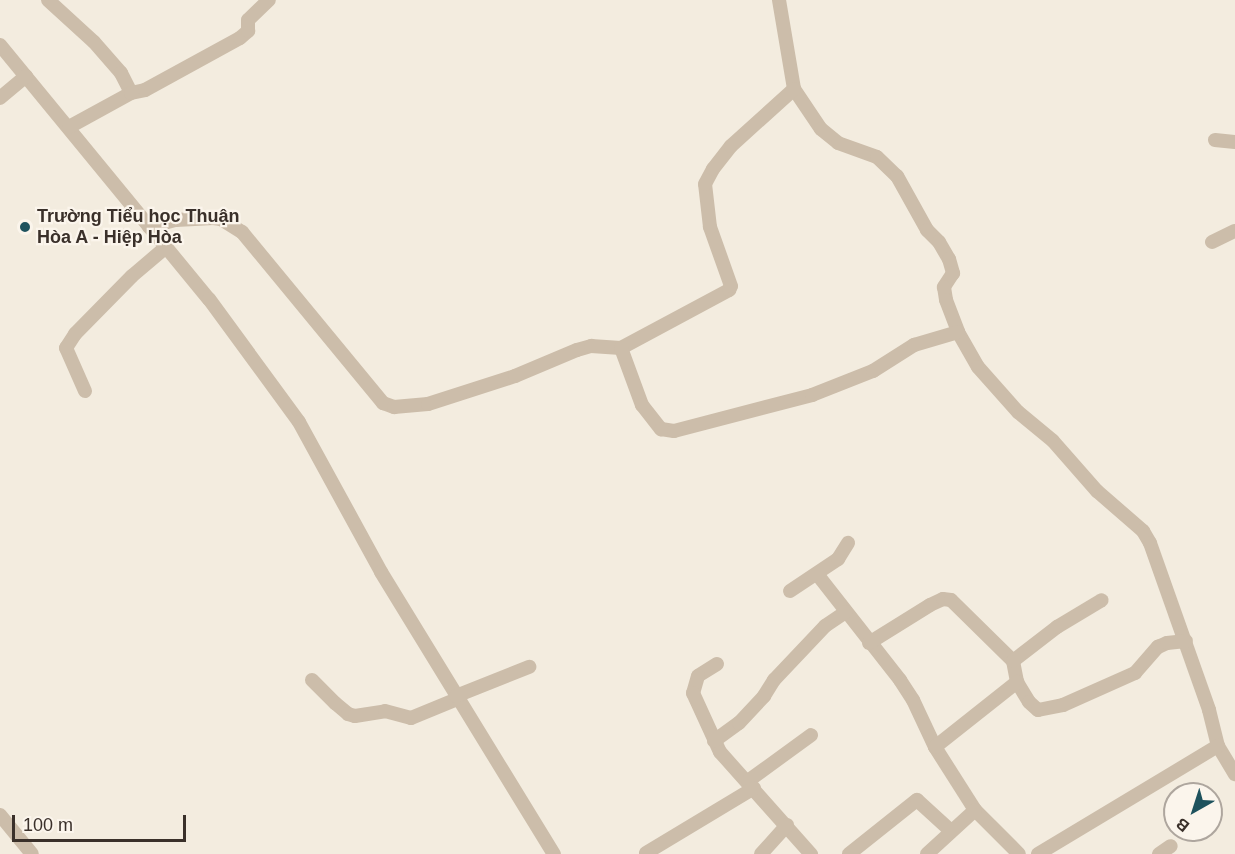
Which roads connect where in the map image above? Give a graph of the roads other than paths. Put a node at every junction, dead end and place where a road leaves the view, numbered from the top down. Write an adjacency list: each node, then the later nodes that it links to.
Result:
1 (48, 0): 7 (street)
2 (269, 0): 7 (street)
3 (779, 0): 6 (street)
4 (0, 45): 5 (street)
5 (26, 76): 8 (street); 9 (street)
6 (794, 89): 16 (street); 17 (street)
7 (131, 93): 9 (street)
8 (0, 98)
9 (69, 127): 12 (street)
10 (1215, 140): 11 (street)
11 (1235, 142)
12 (149, 227): 15 (street); 17 (street)
13 (1235, 231): 14 (street)
14 (1212, 242)
15 (165, 248): 18 (street); 31 (street)
16 (958, 332): 17 (street); 24 (street)
17 (621, 348)
18 (85, 391)
19 (848, 543): 20 (street)
20 (817, 574): 21 (street); 23 (street)
21 (790, 591)
22 (1102, 600): 26 (street)
23 (846, 612): 25 (street); 33 (street)
24 (1186, 641): 30 (street); 34 (street)
25 (869, 643): 26 (street); 35 (street)
26 (1013, 661): 30 (street)
27 (717, 664): 33 (street)
28 (529, 667): 31 (street)
29 (312, 680): 31 (street)
30 (1017, 682): 35 (street)
31 (457, 697): 45 (street)
32 (811, 735): 37 (street)
33 (714, 741): 37 (street)
34 (1218, 746): 36 (street); 50 (street)
35 (935, 747): 38 (street)
36 (1235, 774)
37 (751, 784): 40 (street); 43 (street)
38 (975, 810): 41 (street); 42 (street)
39 (0, 815): 44 (street)
40 (787, 825): 46 (street); 47 (street)
41 (951, 831): 48 (street); 49 (street)
42 (1009, 851)
43 (646, 853)
44 (32, 854)
45 (554, 854)
46 (761, 854)
47 (811, 854)
48 (849, 854)
49 (927, 854)
50 (1038, 854)

